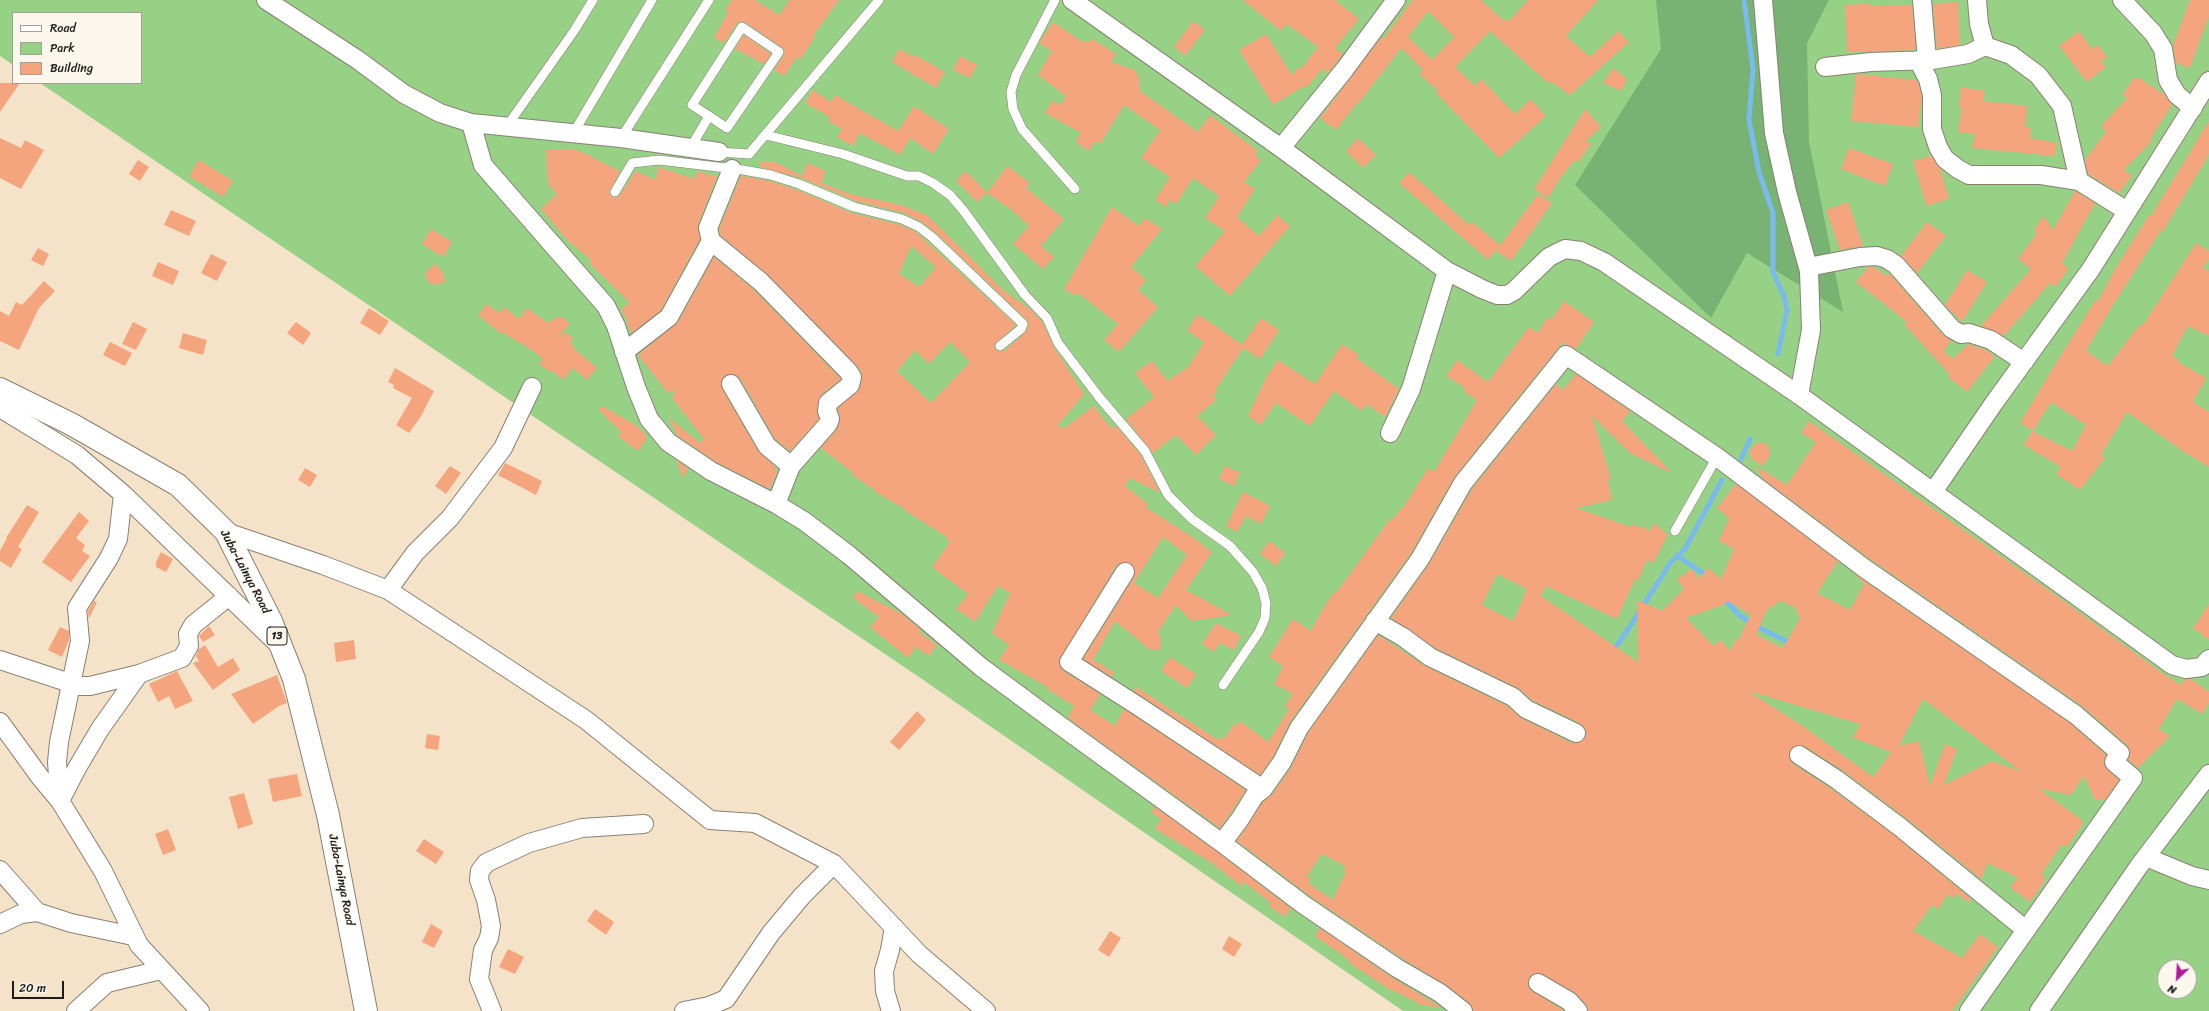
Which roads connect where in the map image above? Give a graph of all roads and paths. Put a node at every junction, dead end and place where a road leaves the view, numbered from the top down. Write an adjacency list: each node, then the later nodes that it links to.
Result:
1 (266, 0): 19 (street)
2 (593, 0): 20 (lane)
3 (652, 0): 21 (lane)
4 (708, 0): 23 (lane)
5 (879, 0): 22 (lane)
6 (1055, 0): 29 (lane)
7 (1072, 0): 25 (street)
8 (1396, 0): 25 (street)
9 (1763, 0): 33 (street)
10 (1922, 0): 14 (street)
11 (1977, 0): 13 (street)
12 (2122, 0): 17 (street)
13 (1985, 46): 14 (street); 28 (street)
14 (1922, 60): 15 (street); 28 (street)
15 (1825, 67)
16 (2209, 81): 17 (street)
17 (2193, 108): 31 (street)
18 (709, 116): 18 (lane); 24 (lane)
19 (471, 122): 20 (street); 36 (street)
20 (507, 126): 21 (street)
21 (574, 132): 23 (street)
22 (766, 136): 26 (lane); 60 (lane)
23 (621, 138): 24 (street)
24 (691, 147): 26 (street)
25 (1280, 148): 34 (street)
26 (719, 152)
27 (732, 169): 30 (lane); 32 (street); 35 (lane)
28 (2079, 181): 31 (street)
29 (1075, 190)
30 (615, 192)
31 (2127, 212): 37 (street)
32 (711, 241): 36 (street); 45 (street)
33 (1808, 267): 37 (street); 41 (street)
34 (1448, 271): 41 (street); 43 (street)
35 (1000, 346)
36 (624, 352): 48 (street)
37 (2024, 362): 46 (street)
38 (731, 384): 45 (street)
39 (532, 387): 52 (street)
40 (0, 389): 49 (main road, Juba-Lainya Road / 13)
41 (1799, 395): 46 (street)
42 (0, 408): 47 (street)
43 (1390, 434)
44 (1717, 457): 50 (lane); 54 (street); 76 (street)
45 (791, 466): 48 (street)
46 (1933, 492): 56 (street)
47 (123, 494): 53 (street); 59 (street)
48 (776, 504): 68 (street)
49 (226, 532): 52 (street); 55 (main road, Juba-Lainya Road / 13)
50 (1675, 532)
51 (1125, 572): 65 (street)
52 (388, 590): 70 (street)
53 (229, 596): 55 (street); 58 (street)
54 (1375, 622): 62 (street); 65 (street)
55 (281, 647): 82 (main road, Juba-Lainya Road / 13)
56 (2209, 659)
57 (0, 660): 59 (street)
58 (139, 674): 59 (street); 66 (street)
59 (71, 684): 66 (street)
60 (1223, 685)
61 (0, 722): 66 (street)
62 (1576, 733)
63 (1799, 755): 76 (street)
64 (2207, 780): 69 (street)
65 (1263, 789): 68 (street)
66 (60, 801): 77 (street)
67 (644, 824): 83 (street)
68 (1222, 843): 87 (street)
69 (2146, 857): 72 (street); 90 (street)
70 (834, 864): 75 (street); 84 (street)
71 (0, 870): 73 (street)
72 (2209, 880)
73 (37, 912): 74 (street); 77 (street)
74 (0, 924)
75 (894, 928): 85 (street); 86 (street)
76 (2026, 930): 89 (street)
77 (133, 936): 78 (street)
78 (161, 970): 80 (street); 81 (street)
79 (1538, 983): 88 (street)
80 (76, 1011)
81 (200, 1011)
82 (366, 1011)
83 (492, 1011)
84 (684, 1011)
85 (891, 1011)
86 (986, 1011)
87 (1463, 1011)
88 (1578, 1011)
89 (1969, 1011)
90 (2039, 1011)

